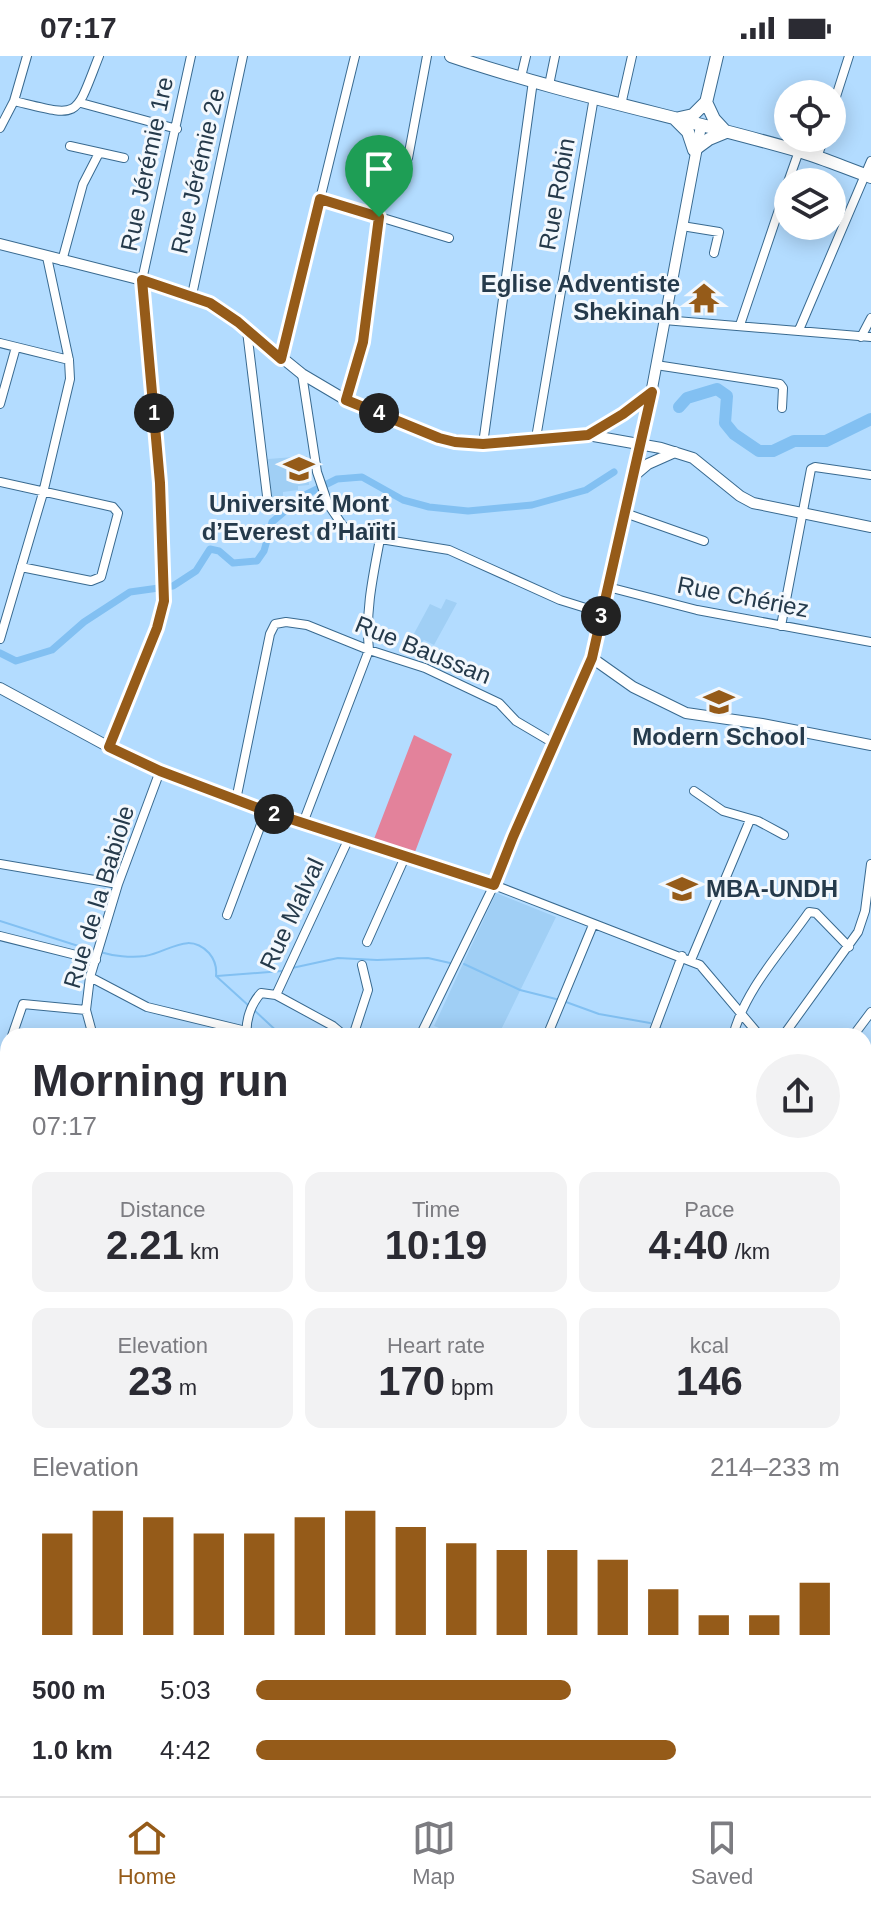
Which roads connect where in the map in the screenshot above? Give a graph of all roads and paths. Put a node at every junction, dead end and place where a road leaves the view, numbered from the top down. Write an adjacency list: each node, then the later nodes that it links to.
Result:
1 (27, 56): 17 (street)
2 (99, 56): 19 (street)
3 (191, 56): 24 (street, Rue Jérémie 1re)
4 (243, 56): 47 (street, Rue Jérémie 2e)
5 (355, 56): 37 (street)
6 (427, 56): 34 (street)
7 (451, 56): 13 (main road)
8 (526, 56): 13 (street)
9 (555, 56): 15 (street)
10 (632, 56): 20 (street)
11 (717, 56): 18 (main road)
12 (849, 56): 14 (street)
13 (527, 79): 15 (main road); 66 (street)
14 (841, 80)
15 (549, 85): 16 (main road)
16 (594, 97): 20 (main road); 65 (street, Rue Robin)
17 (14, 101): 19 (street); 23 (street)
18 (706, 102): 21 (main road); 22 (main road); 25 (main road)
19 (81, 103): 24 (street)
20 (621, 105): 21 (main road)
21 (675, 119): 22 (main road); 28 (main road)
22 (701, 126): 25 (main road); 28 (street)
23 (0, 128)
24 (177, 129): 46 (street, Rue Jérémie 1re)
25 (726, 132): 26 (main road); 28 (main road)
26 (774, 144)
27 (70, 146): 31 (street)
28 (694, 150): 40 (street)
29 (802, 152): 32 (main road)
30 (819, 152): 32 (street)
31 (99, 153): 33 (street); 45 (street)
32 (817, 157): 36 (main road)
33 (124, 158)
34 (408, 158)
35 (871, 161): 36 (street)
36 (868, 176): 51 (street)
37 (320, 199): 38 (street); 56 (street)
38 (379, 217): 41 (street); 61 (street)
39 (774, 224): 50 (street)
40 (682, 226): 43 (street); 49 (street)
41 (449, 238)
42 (0, 244): 44 (street)
43 (714, 253)
44 (47, 257): 45 (street); 57 (street)
45 (62, 261): 46 (street)
46 (142, 280): 47 (street); 90 (street, Rue Jérémie 1re)
47 (192, 295): 52 (street)
48 (871, 318): 53 (street)
49 (664, 320): 50 (street); 58 (street)
50 (740, 325): 51 (street)
51 (799, 330): 53 (street)
52 (247, 331): 56 (street); 73 (street)
53 (866, 337)
54 (0, 343): 55 (street)
55 (16, 347): 57 (street); 62 (street)
56 (281, 359): 59 (street)
57 (69, 360): 72 (street)
58 (656, 365): 60 (street); 63 (street)
59 (302, 374): 61 (street); 77 (street)
60 (652, 392): 64 (street); 67 (street)
61 (346, 400): 66 (street)
62 (0, 404)
63 (782, 408)
64 (588, 435): 65 (street); 67 (street)
65 (536, 438): 66 (street)
66 (483, 444)
67 (642, 444): 68 (street); 69 (street)
68 (677, 452): 69 (street); 75 (street)
69 (635, 475): 74 (street)
70 (871, 475): 75 (street)
71 (0, 482): 72 (street)
72 (43, 493): 79 (street); 79 (street)
73 (268, 504)
74 (625, 513): 78 (street); 80 (street)
75 (801, 514): 76 (street); 82 (street)
76 (871, 527)
77 (380, 539): 81 (street); 85 (street)
78 (704, 541)
79 (21, 567): 83 (street)
80 (608, 587): 81 (street); 82 (street, Rue Chériez)
81 (602, 613): 86 (street)
82 (781, 626): 84 (street, Rue Chériez)
83 (0, 638)
84 (871, 642)
85 (369, 650): 88 (street, Rue Baussan); 93 (street, Rue Baussan); 96 (street)
86 (592, 658): 88 (street); 89 (street)
87 (0, 688): 90 (street)
88 (555, 744): 103 (street)
89 (871, 745)
90 (109, 747): 91 (street)
91 (160, 771): 93 (street); 102 (street, Rue de la Babiole)
92 (694, 791): 95 (street)
93 (236, 800): 94 (street)
94 (266, 811): 96 (street); 105 (street)
95 (750, 820): 97 (street); 111 (street)
96 (303, 823): 98 (street)
97 (784, 835)
98 (349, 838): 99 (street); 114 (street, Rue Malval)
99 (405, 857): 103 (street); 108 (street)
100 (0, 864): 102 (street)
101 (871, 864): 104 (street)
102 (118, 884): 110 (street, Rue de la Babiole)
103 (494, 885): 106 (street); 123 (street)
104 (870, 890): 109 (street)
105 (227, 915)
106 (593, 925): 111 (street); 124 (street)
107 (0, 936): 110 (street)
108 (367, 942)
109 (849, 947): 116 (street); 128 (street)
110 (98, 955): 113 (street, Rue de la Babiole)
111 (686, 958): 116 (street); 125 (street)
112 (362, 965): 122 (street)
113 (90, 977): 115 (street, Rue de la Babiole); 119 (street)
114 (276, 995): 120 (street, Rue Malval); 121 (street)
115 (86, 1010): 117 (street); 118 (street, Rue de la Babiole)
116 (741, 1013): 126 (street); 127 (street)
117 (15, 1028)
118 (91, 1028)
119 (224, 1028)
120 (247, 1028)
121 (335, 1028)
122 (356, 1028)
123 (424, 1028)
124 (550, 1028)
125 (655, 1028)
126 (736, 1028)
127 (753, 1028)
128 (789, 1028)

